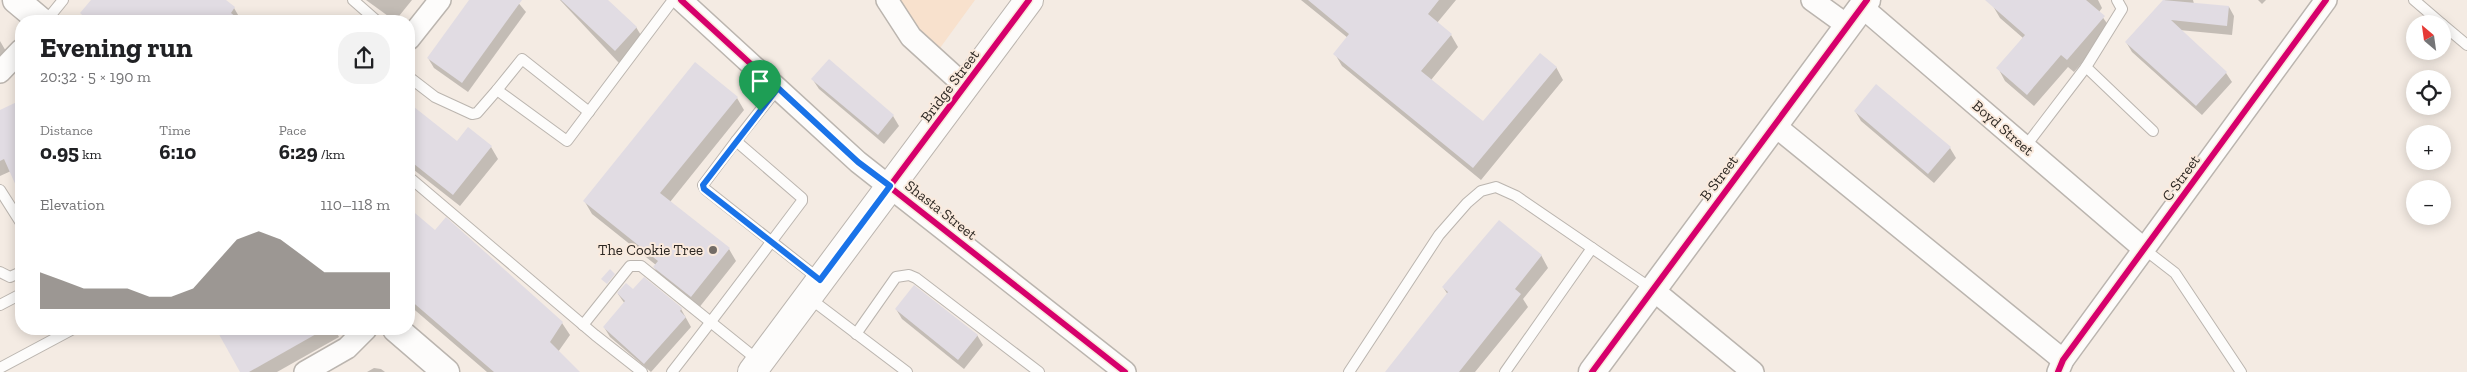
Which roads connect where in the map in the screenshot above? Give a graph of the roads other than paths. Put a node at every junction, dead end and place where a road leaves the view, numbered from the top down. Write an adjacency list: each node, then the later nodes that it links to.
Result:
1 (16, 0): 14 (street)
2 (63, 0): 15 (lane)
3 (353, 0): 16 (lane)
4 (440, 0): 18 (street)
5 (672, 0): 28 (lane)
6 (681, 0): 26 (street, Shasta Street)
7 (887, 0): 25 (street)
8 (1029, 0): 25 (main road, Bridge Street)
9 (1812, 0): 13 (street, Boyd Street)
10 (2117, 0): 22 (lane)
11 (2326, 0): 39 (street, C Street)
12 (2414, 0): 17 (lane)
13 (1859, 11): 29 (street, B Street); 32 (street, Boyd Street)
14 (34, 15)
15 (51, 15)
16 (370, 15)
17 (2432, 15)
18 (415, 31)
19 (2451, 32): 20 (lane)
20 (2467, 45)
21 (15, 56): 23 (street)
22 (2086, 67): 30 (lane); 32 (lane)
23 (0, 72)
24 (415, 82): 27 (lane)
25 (965, 86): 34 (main road, Bridge Street)
26 (778, 88): 31 (lane); 34 (street, Shasta Street)
27 (497, 90): 28 (lane); 28 (lane)
28 (590, 112)
29 (1774, 125): 43 (street, B Street); 52 (street)
30 (2154, 131)
31 (736, 141): 37 (lane); 37 (lane)
32 (2025, 147): 39 (street, Boyd Street)
33 (415, 182): 47 (lane)
34 (890, 186): 42 (main road, Bridge Street); 61 (street, Shasta Street)
35 (0, 190): 36 (lane)
36 (15, 214)
37 (772, 241): 42 (lane); 46 (lane)
38 (1592, 248): 43 (lane); 62 (lane); 63 (lane)
39 (2144, 249): 52 (street, C Street); 66 (lane)
40 (0, 272): 41 (lane)
41 (15, 275)
42 (814, 288): 48 (lane); 53 (main road, Bridge Street)
43 (1652, 289): 64 (street, B Street); 65 (street)
44 (15, 297): 45 (lane)
45 (0, 306)
46 (711, 322): 47 (lane); 53 (lane); 58 (lane)
47 (583, 325): 57 (lane)
48 (856, 334): 59 (lane); 60 (lane)
49 (61, 335): 54 (lane)
50 (360, 335): 55 (street)
51 (403, 335): 56 (street)
52 (2060, 366)
53 (756, 367)
54 (0, 368)
55 (305, 372)
56 (446, 372)
57 (642, 372)
58 (672, 372)
59 (907, 372)
60 (1039, 372)
61 (1125, 372)
62 (1349, 372)
63 (1505, 372)
64 (1592, 372)
65 (1753, 372)
66 (2241, 372)

